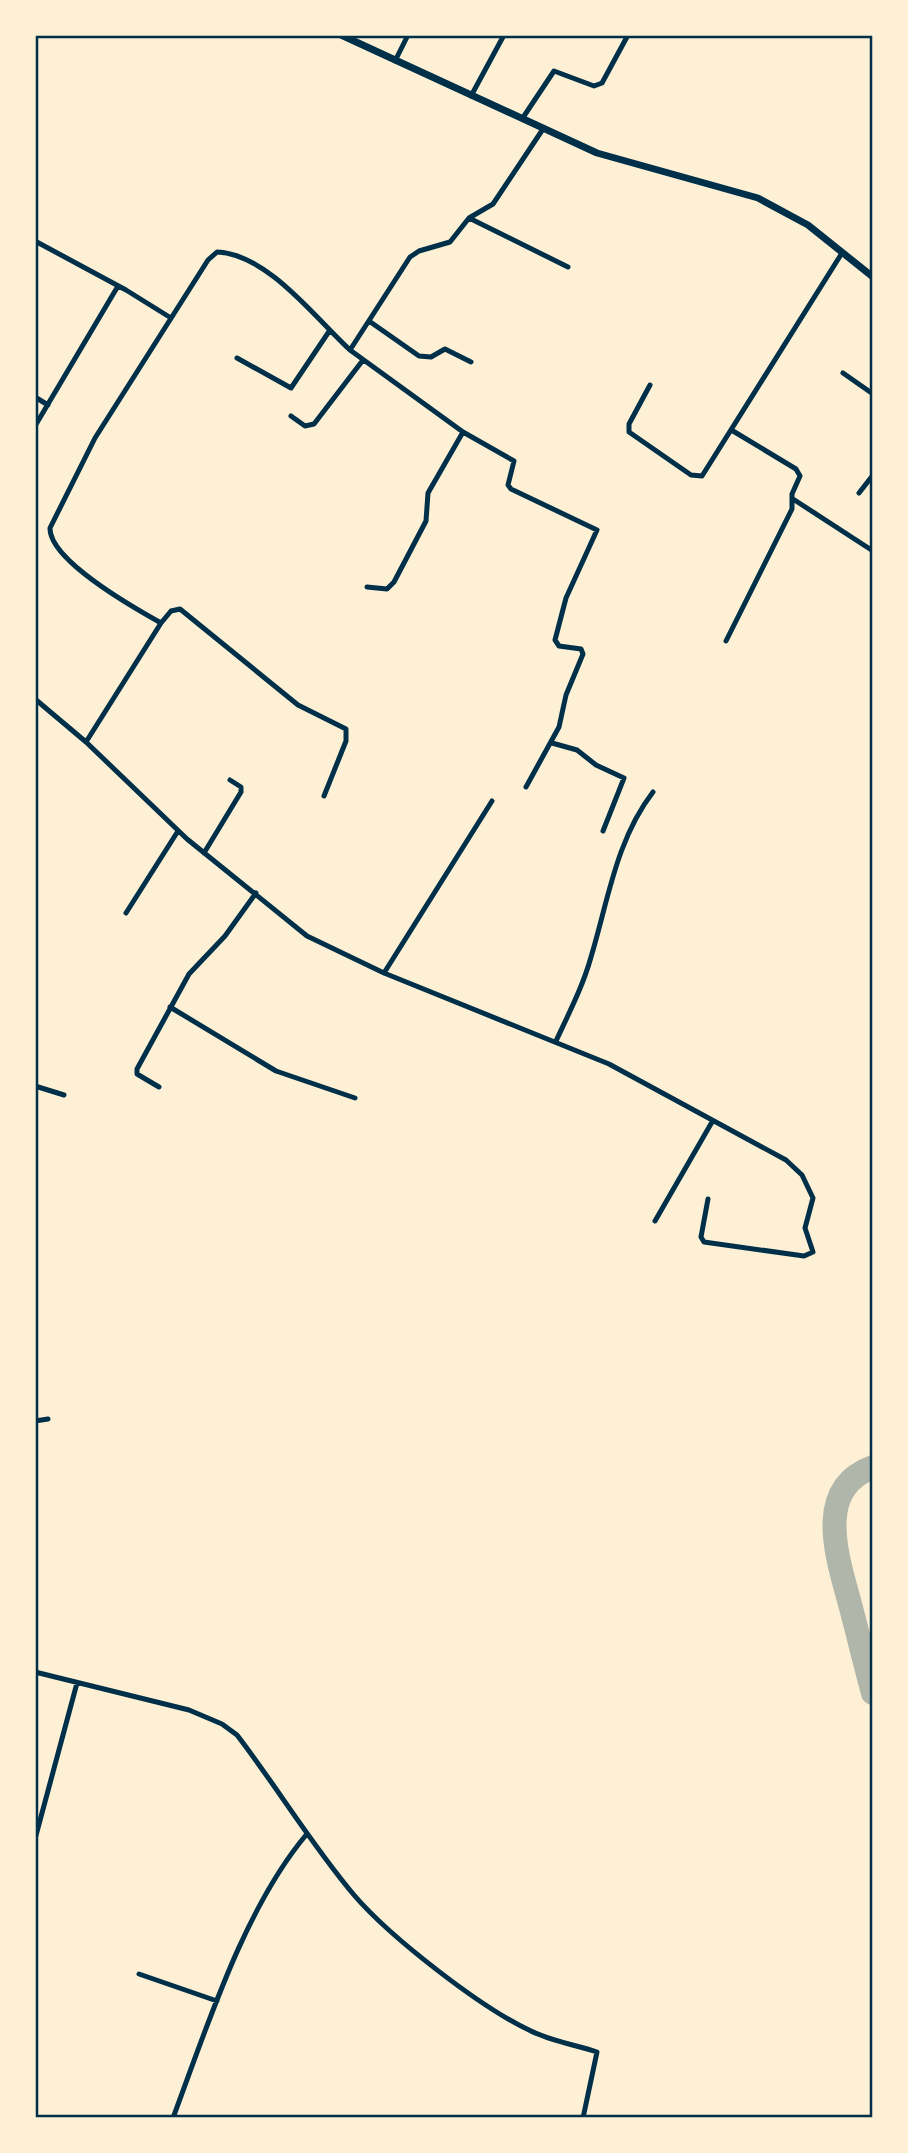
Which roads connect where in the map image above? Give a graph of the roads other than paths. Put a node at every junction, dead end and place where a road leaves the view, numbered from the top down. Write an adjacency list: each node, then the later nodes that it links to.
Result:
1 (341, 35): 5 (street)
2 (408, 35): 5 (street)
3 (504, 35): 6 (street)
4 (628, 35): 7 (street)
5 (395, 61): 6 (street)
6 (471, 96): 7 (street)
7 (522, 119): 8 (street)
8 (543, 129): 9 (street); 11 (street)
9 (470, 218): 12 (street); 16 (street)
10 (35, 241): 14 (street)
11 (842, 253): 13 (street); 29 (street)
12 (568, 267)
13 (873, 277)
14 (118, 286): 15 (street); 26 (street)
15 (171, 318): 17 (street); 36 (street)
16 (369, 321): 18 (street); 21 (street)
17 (330, 330): 18 (street); 19 (street)
18 (351, 350): 20 (street)
19 (237, 358)
20 (363, 360): 27 (street); 30 (street)
21 (471, 362)
22 (843, 373): 24 (street)
23 (650, 385): 29 (street)
24 (873, 394)
25 (35, 397): 26 (street)
26 (48, 405): 28 (street)
27 (291, 416)
28 (35, 426)
29 (733, 431): 33 (street)
30 (463, 432): 35 (street); 40 (street)
31 (873, 475): 32 (street)
32 (859, 492)
33 (793, 499): 34 (street); 37 (street)
34 (873, 551)
35 (366, 587)
36 (161, 623): 39 (street); 44 (street)
37 (726, 641)
38 (35, 699): 39 (street)
39 (86, 742): 46 (street)
40 (552, 743): 42 (street); 47 (street)
41 (230, 780): 48 (street)
42 (526, 788)
43 (653, 792): 53 (street)
44 (324, 796)
45 (492, 801): 51 (street)
46 (178, 831): 48 (street); 50 (street)
47 (603, 831)
48 (204, 853): 49 (street)
49 (256, 893): 51 (street); 52 (street)
50 (126, 913)
51 (384, 973): 53 (street)
52 (170, 1007): 55 (street); 57 (street)
53 (556, 1041): 58 (street)
54 (35, 1086): 56 (street)
55 (159, 1087)
56 (64, 1095)
57 (355, 1098)
58 (712, 1122): 59 (street); 60 (street)
59 (708, 1199)
60 (654, 1221)
61 (48, 1419): 62 (street)
62 (35, 1421)
63 (35, 1672): 64 (street)
64 (77, 1683): 65 (street); 66 (street)
65 (306, 1835): 68 (street); 70 (street)
66 (35, 1839)
67 (139, 1973): 68 (street)
68 (217, 2001): 69 (street)
69 (173, 2118)
70 (583, 2118)

